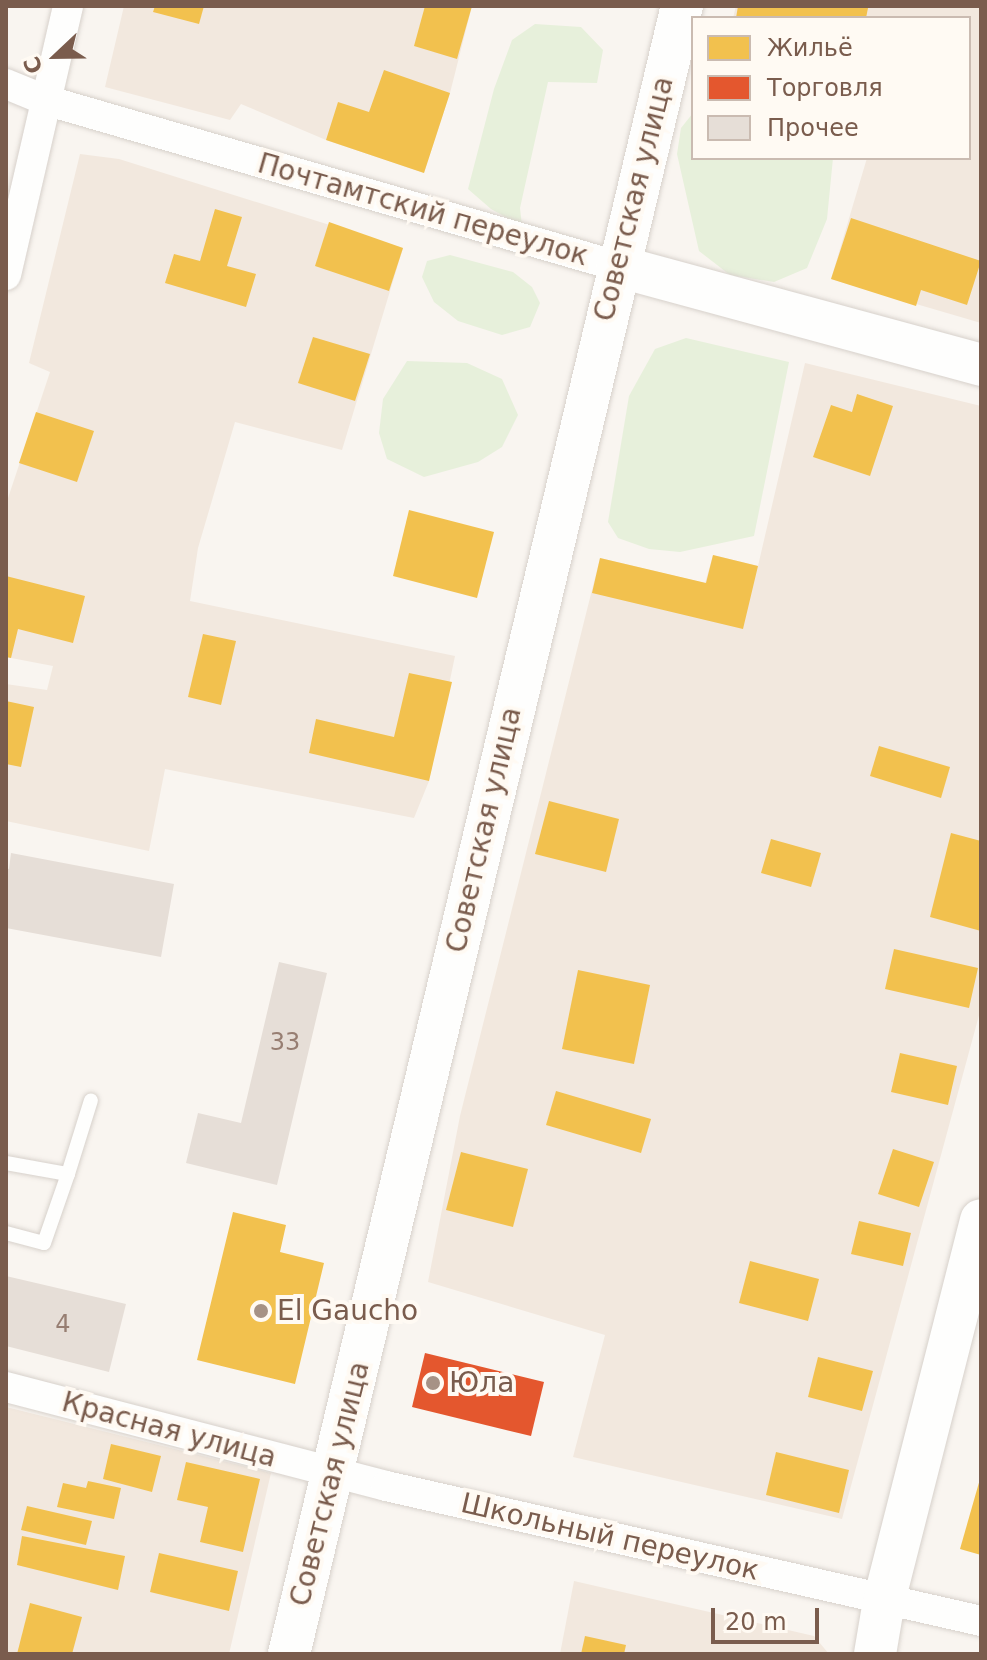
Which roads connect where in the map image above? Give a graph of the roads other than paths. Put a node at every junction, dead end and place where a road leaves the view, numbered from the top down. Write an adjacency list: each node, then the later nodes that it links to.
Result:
1 (68, 6): 4 (street)
2 (682, 6): 5 (main road, Советская улица)
3 (6, 84): 4 (street, Почтамтский переулок)
4 (45, 100): 5 (street, Почтамтский переулок); 6 (street)
5 (617, 266): 7 (main road, Почтамтский переулок); 14 (main road, Советская улица)
6 (6, 275)
7 (981, 365)
8 (91, 1100): 10 (lane)
9 (6, 1163): 10 (lane)
10 (68, 1174): 12 (lane)
11 (981, 1220): 15 (main road)
12 (6, 1233)
13 (6, 1387): 14 (street, Красная улица)
14 (333, 1473): 15 (street, Школьный переулок); 17 (main road, Советская улица)
15 (884, 1601): 16 (street, Школьный переулок); 18 (main road)
16 (981, 1621)
17 (289, 1654)
18 (875, 1654)

